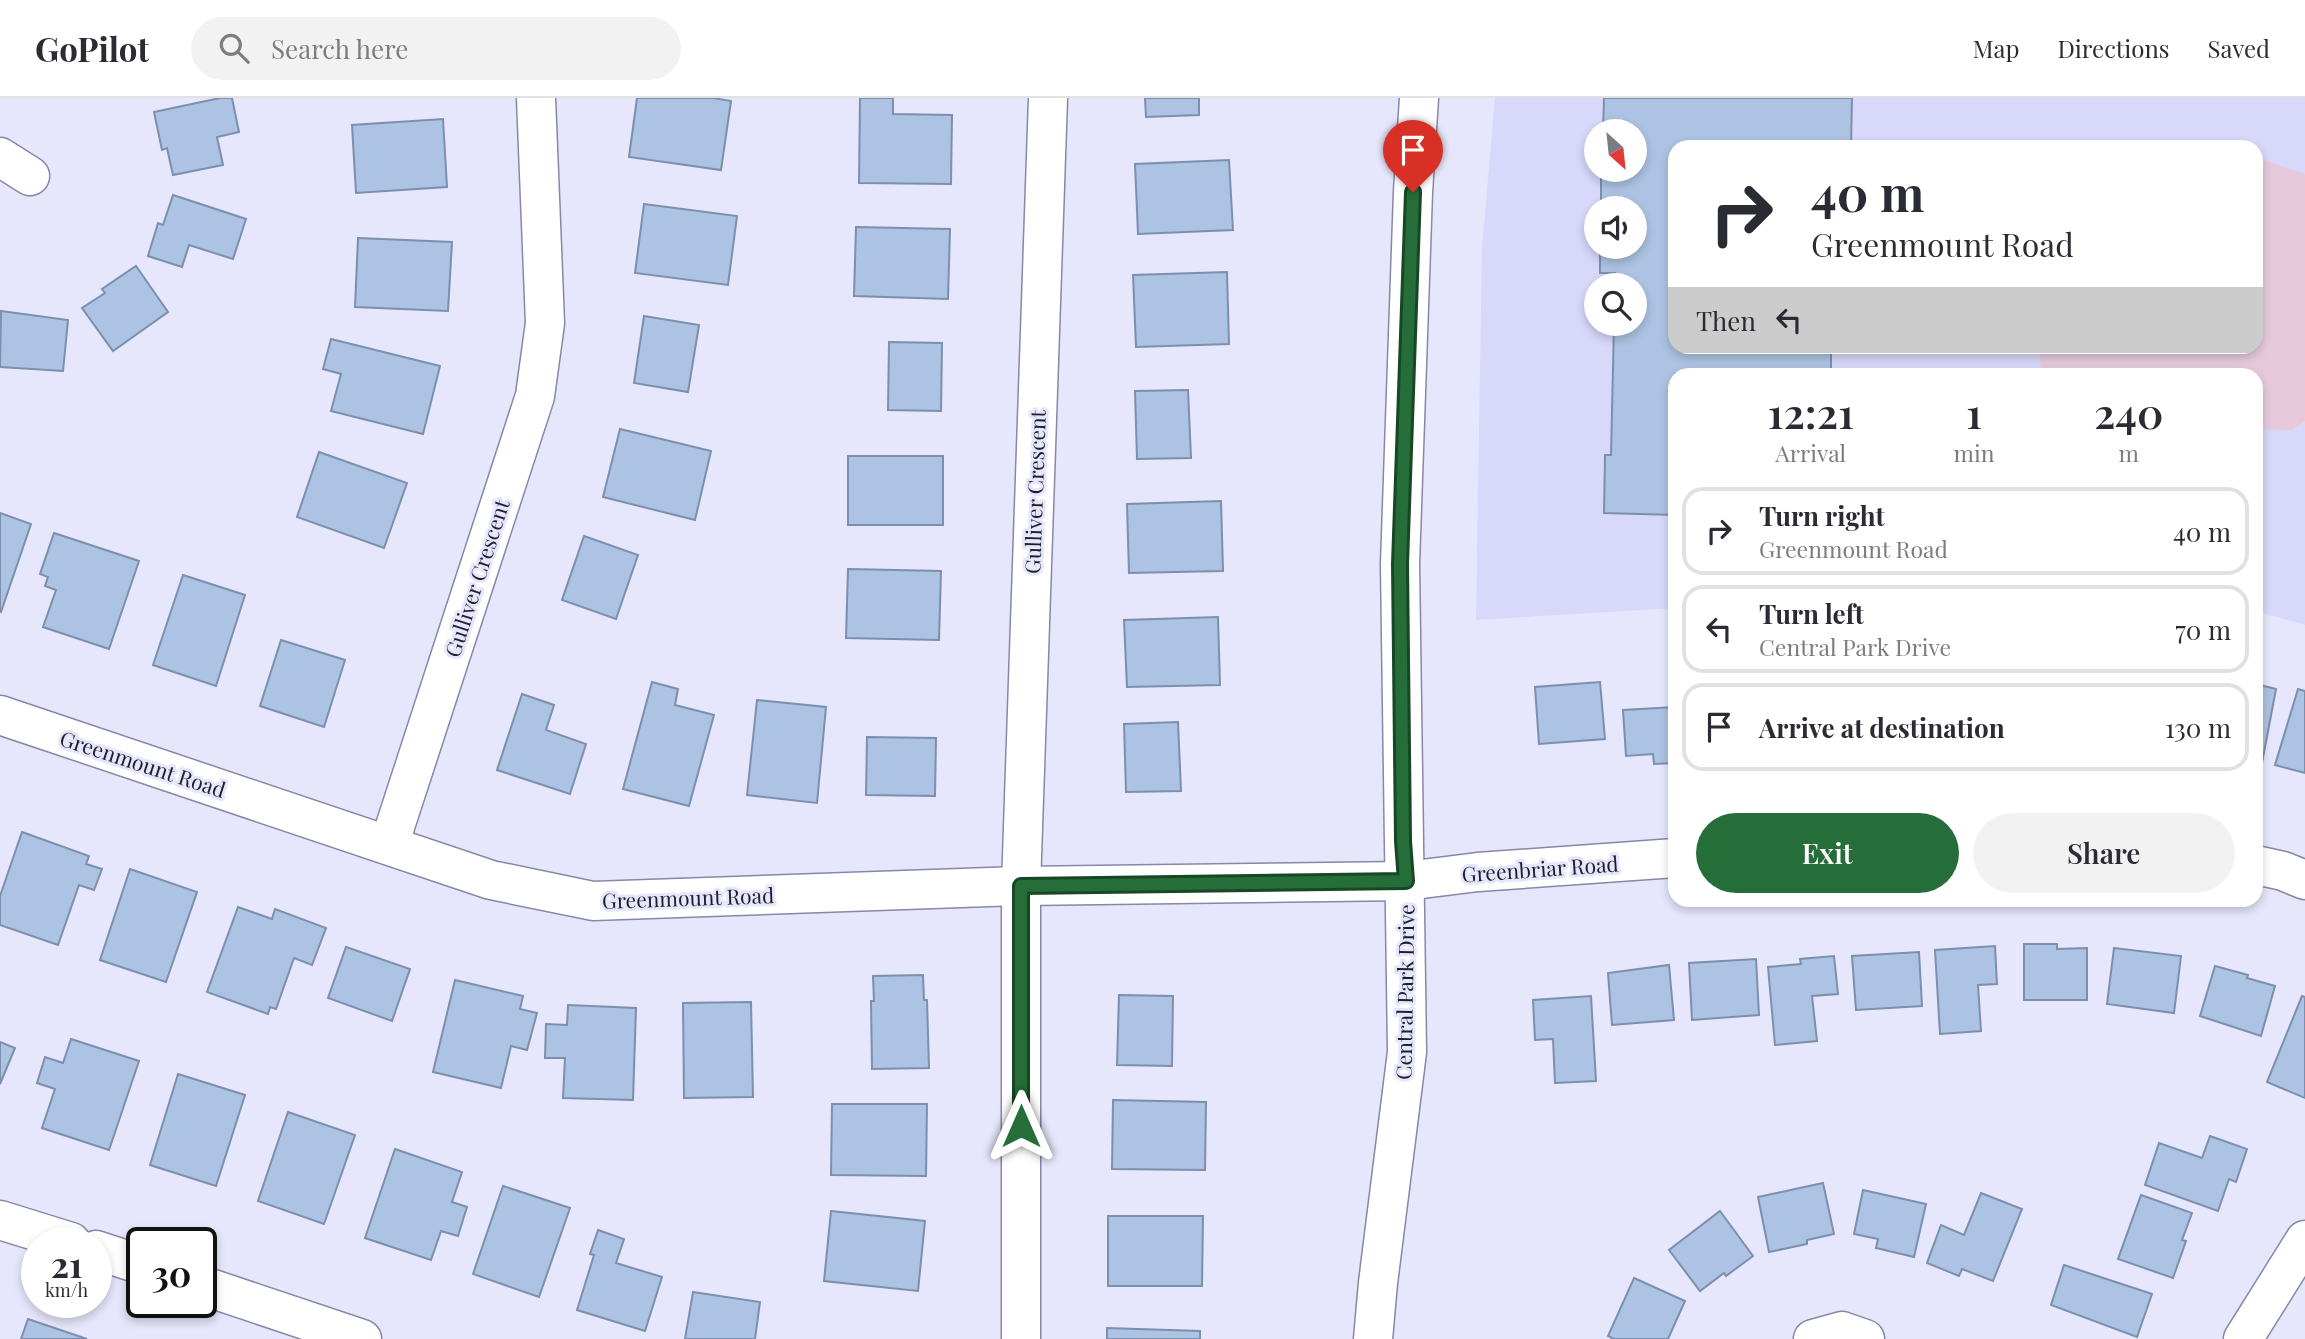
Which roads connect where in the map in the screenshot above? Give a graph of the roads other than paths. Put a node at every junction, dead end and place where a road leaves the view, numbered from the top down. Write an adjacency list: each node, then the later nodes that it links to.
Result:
1 (536, 98): 5 (street, Gulliver Crescent)
2 (1048, 98): 10 (street, Gulliver Crescent)
3 (1419, 98): 9 (street, Central Park Drive)
4 (0, 715): 5 (street, Greenmount Road)
5 (389, 845): 10 (street, Greenmount Road)
6 (1668, 858): 9 (street, Greenbriar Road)
7 (2263, 867): 8 (street)
8 (2305, 880)
9 (1406, 881): 10 (street, Greenmount Road); 17 (street, Central Park Drive)
10 (1021, 886): 16 (street, Gulliver Crescent)
11 (0, 1220): 12 (street)
12 (23, 1227)
13 (2305, 1240): 20 (street)
14 (217, 1289): 15 (street)
15 (362, 1339)
16 (1021, 1339)
17 (1373, 1339)
18 (1813, 1339): 19 (street)
19 (1865, 1339)
20 (2243, 1339)

